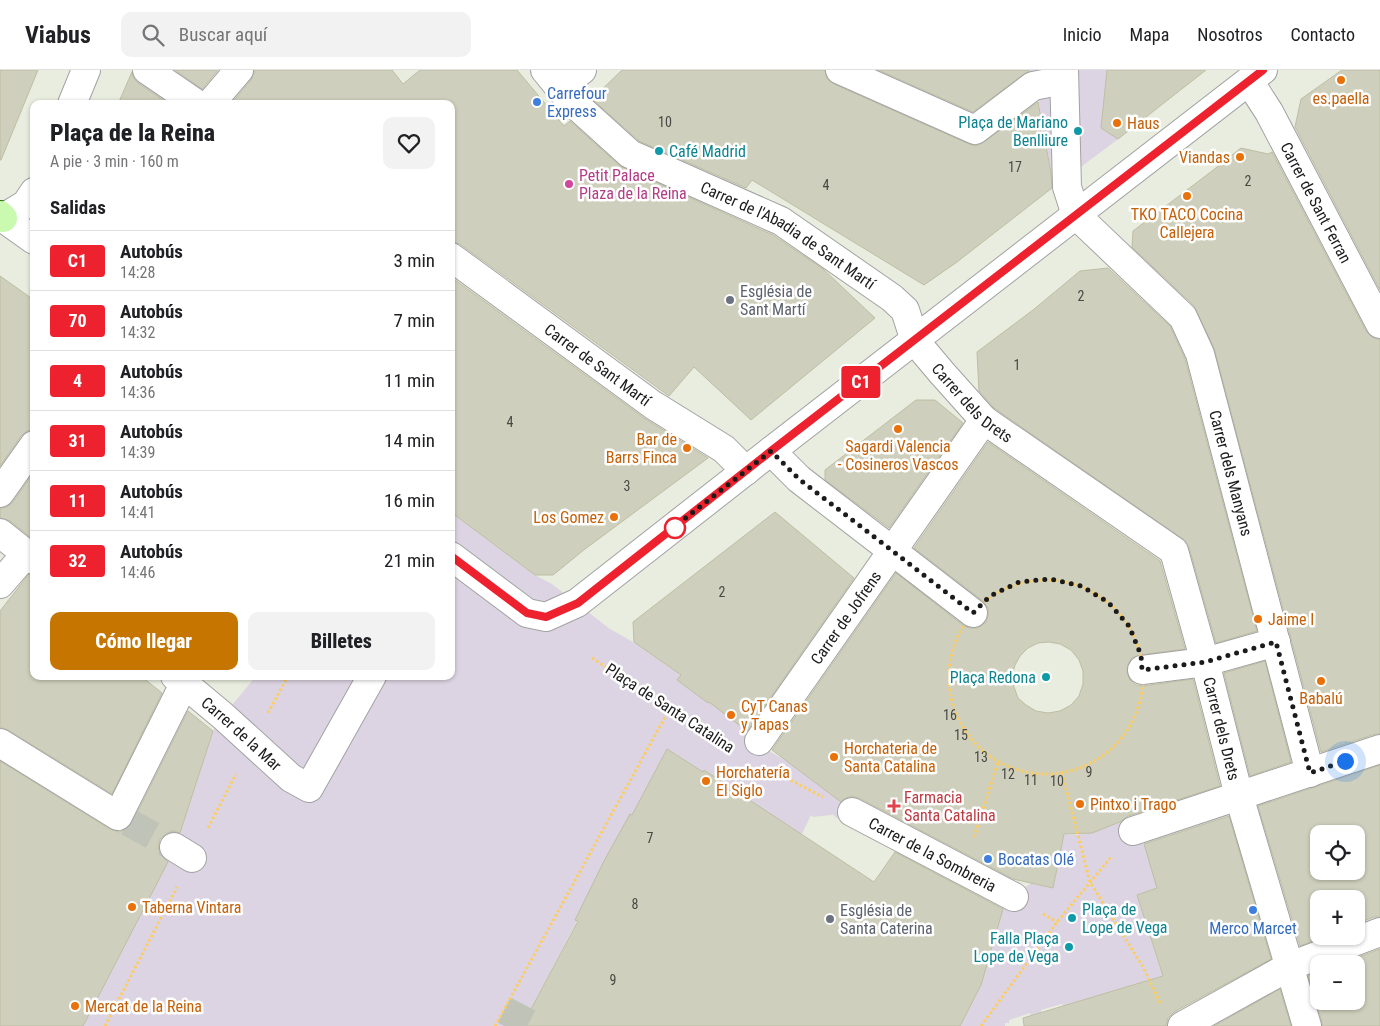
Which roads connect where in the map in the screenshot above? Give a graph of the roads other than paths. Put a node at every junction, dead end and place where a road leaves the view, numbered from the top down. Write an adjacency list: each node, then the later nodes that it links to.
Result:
1 (86, 70): 10 (street)
2 (147, 70): 11 (street)
3 (239, 70): 12 (street)
4 (545, 70): 9 (street, Carrer de l'Abadia de Sant Martí)
5 (582, 70): 9 (street)
6 (840, 70): 7 (street)
7 (1064, 75): 14 (street)
8 (1256, 76): 14 (street); 18 (street, Carrer de Sant Ferran)
9 (568, 98): 19 (street, Carrer de l'Abadia de Sant Martí)
10 (74, 100)
11 (191, 100)
12 (213, 100)
13 (30, 198): 15 (street)
14 (1076, 215): 19 (street); 31 (street, Carrer dels Manyans)
15 (1, 219): 16 (street)
16 (30, 237)
17 (455, 261): 23 (street, Carrer de Sant Martí)
18 (1380, 324)
19 (915, 341): 20 (street, Carrer dels Drets); 22 (street)
20 (984, 420): 26 (street, Carrer de Jofrens); 32 (street, Carrer dels Drets)
21 (30, 451): 24 (street)
22 (771, 451): 23 (street); 26 (street)
23 (746, 472): 28 (street)
24 (0, 493)
25 (0, 533): 27 (street)
26 (892, 551): 30 (street); 36 (street, Carrer de Jofrens)
27 (30, 557): 29 (street)
28 (455, 559)
29 (0, 584)
30 (973, 613)
31 (1276, 642): 32 (street); 39 (street, Carrer dels Manyans)
32 (1205, 662): 33 (street); 40 (street, Carrer dels Drets)
33 (1142, 670)
34 (180, 680): 35 (street, Carrer de la Mar); 37 (street)
35 (370, 680)
36 (759, 741)
37 (0, 743)
38 (1380, 749): 39 (street)
39 (1310, 773): 40 (street)
40 (1239, 796): 42 (street); 45 (street, Carrer dels Drets)
41 (852, 812): 43 (street, Carrer de la Sombreria)
42 (1133, 831)
43 (1014, 897)
44 (1380, 932): 45 (street)
45 (1290, 966): 46 (street); 47 (street, Carrer dels Drets)
46 (1172, 1018)
47 (1307, 1026)

